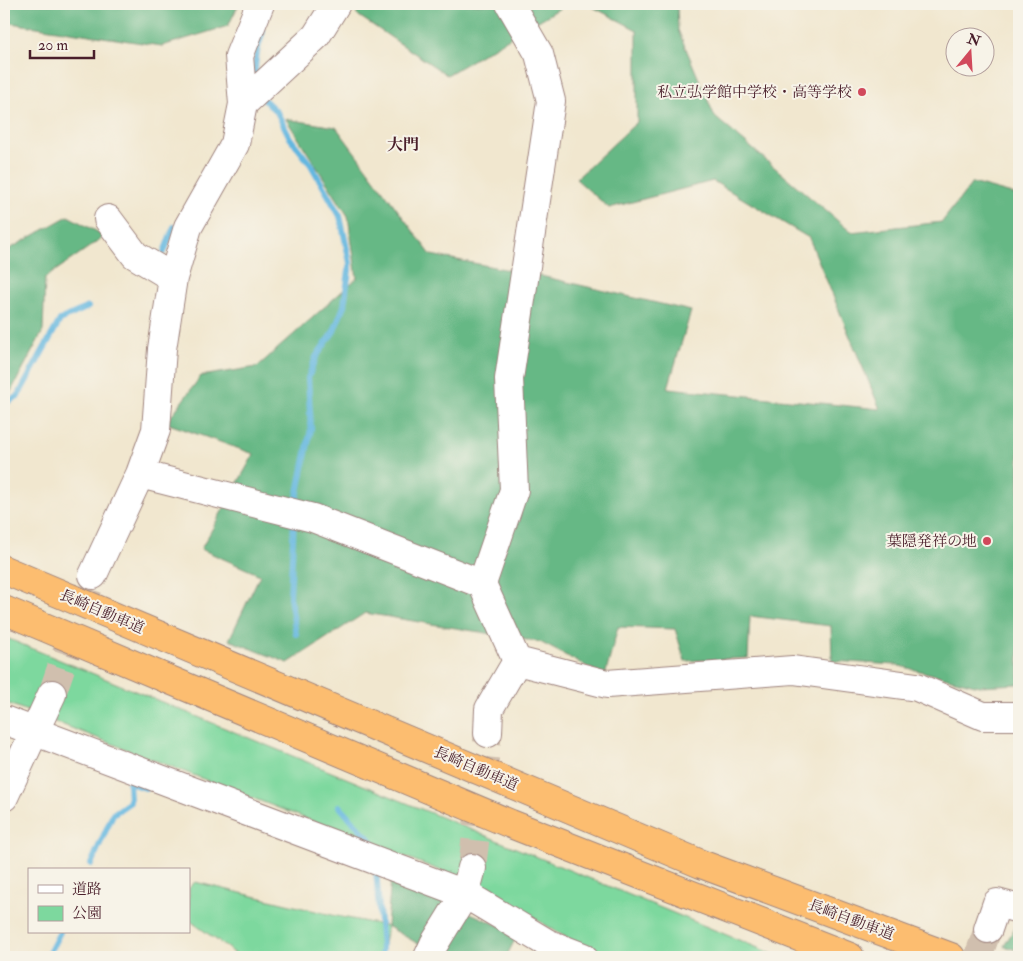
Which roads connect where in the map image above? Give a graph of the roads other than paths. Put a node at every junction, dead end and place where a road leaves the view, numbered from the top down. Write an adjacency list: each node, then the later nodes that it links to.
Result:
1 (260, 4): 4 (street)
2 (336, 4): 4 (street)
3 (510, 4): 10 (street)
4 (247, 99): 6 (street)
5 (108, 219): 6 (street)
6 (173, 278): 7 (street)
7 (140, 474): 9 (street); 10 (street)
8 (4, 570): 26 (highway, 長崎自動車道)
9 (92, 575)
10 (482, 584): 12 (street)
11 (4, 610): 25 (highway)
12 (517, 661): 14 (street); 17 (street)
13 (52, 694): 16 (street)
14 (1019, 716)
15 (4, 720): 16 (street)
16 (35, 732): 18 (street); 20 (street)
17 (488, 733)
18 (4, 797)
19 (472, 868): 20 (street)
20 (465, 894): 23 (street); 24 (street)
21 (1019, 909): 22 (street)
22 (988, 929)
23 (428, 957)
24 (583, 957)
25 (850, 957)
26 (952, 957)

